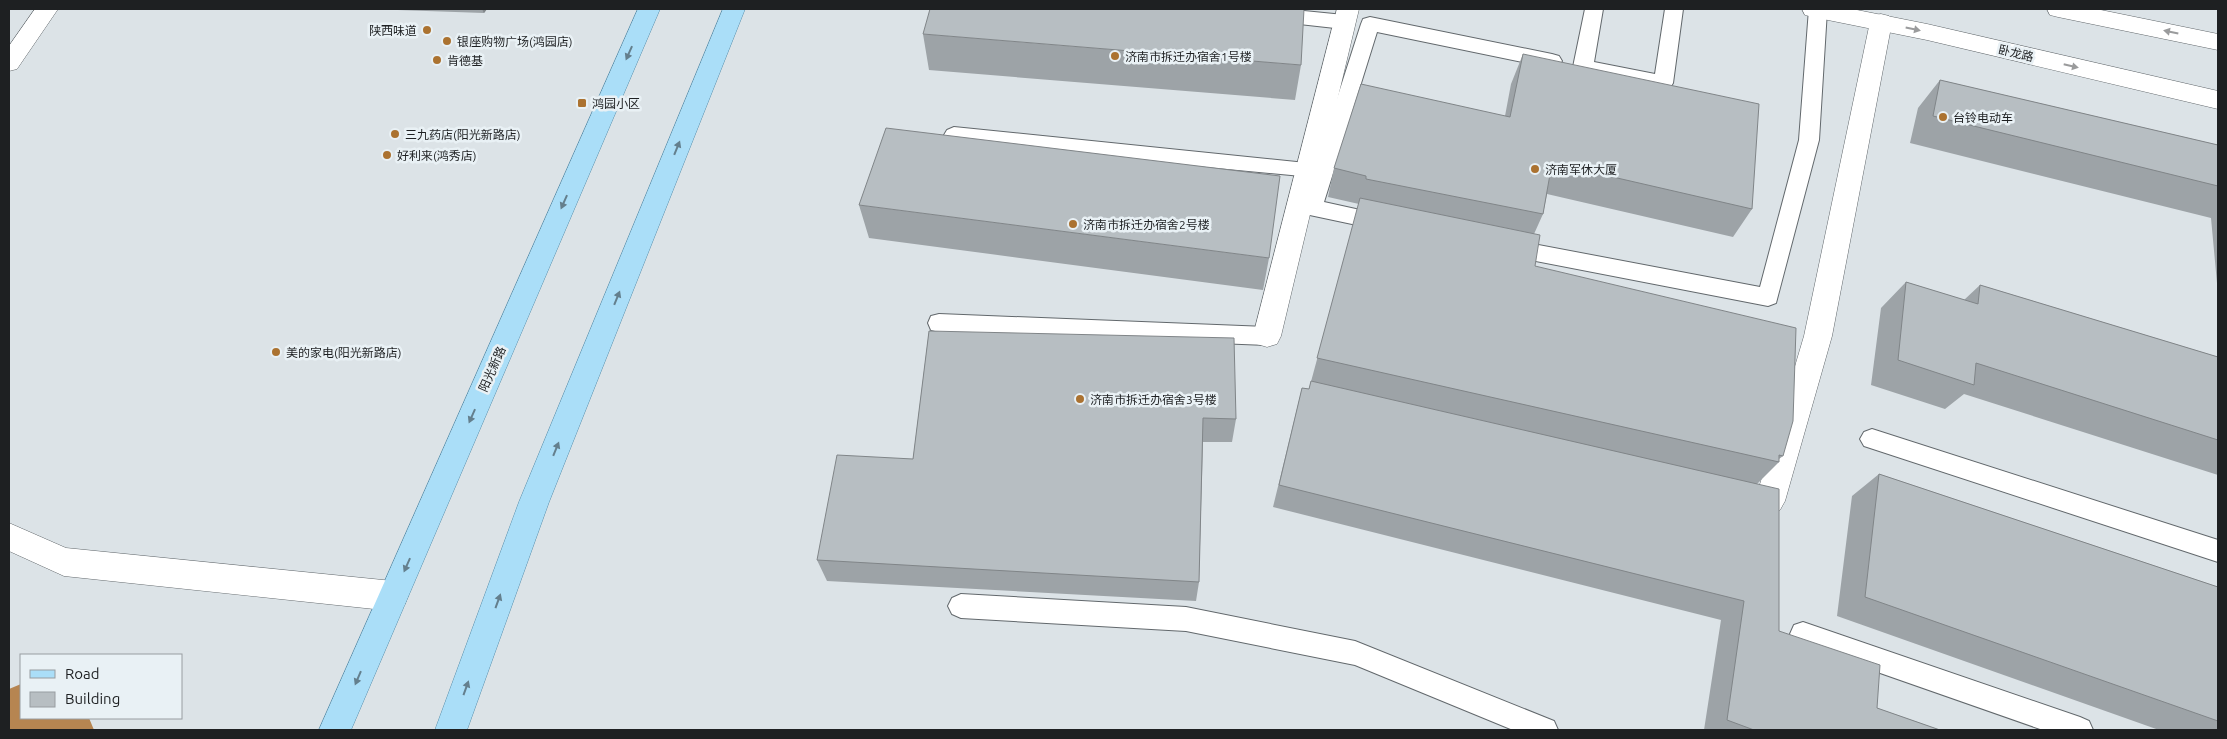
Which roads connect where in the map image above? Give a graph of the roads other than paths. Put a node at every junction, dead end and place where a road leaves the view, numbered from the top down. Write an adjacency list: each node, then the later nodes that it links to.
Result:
1 (47, 9): 12 (street)
2 (649, 9): 25 (main road, 阳光新路, one-way to 25)
3 (734, 9): 29 (main road, one-way to 3)
4 (1226, 9): 9 (lane)
5 (1594, 9): 13 (lane)
6 (1674, 9): 13 (lane)
7 (1816, 9): 10 (street, 卧龙路); 18 (lane)
8 (2058, 9): 11 (street, one-way to 8)
9 (1346, 15): 16 (street)
10 (1881, 22): 14 (street, 卧龙路, one-way to 14); 22 (street)
11 (2218, 42)
12 (9, 63)
13 (1583, 67): 17 (lane)
14 (2218, 100)
15 (954, 135): 16 (lane)
16 (1309, 170): 20 (street)
17 (1408, 228)
18 (1484, 243)
19 (938, 323): 20 (lane)
20 (1267, 336)
21 (1872, 439): 24 (lane)
22 (1760, 499)
23 (9, 537): 25 (street)
24 (2218, 551)
25 (393, 596): 28 (main road, 阳光新路, one-way to 28)
26 (961, 606): 30 (lane)
27 (1802, 634): 31 (lane)
28 (335, 730)
29 (451, 730)
30 (1545, 730)
31 (2080, 730)

